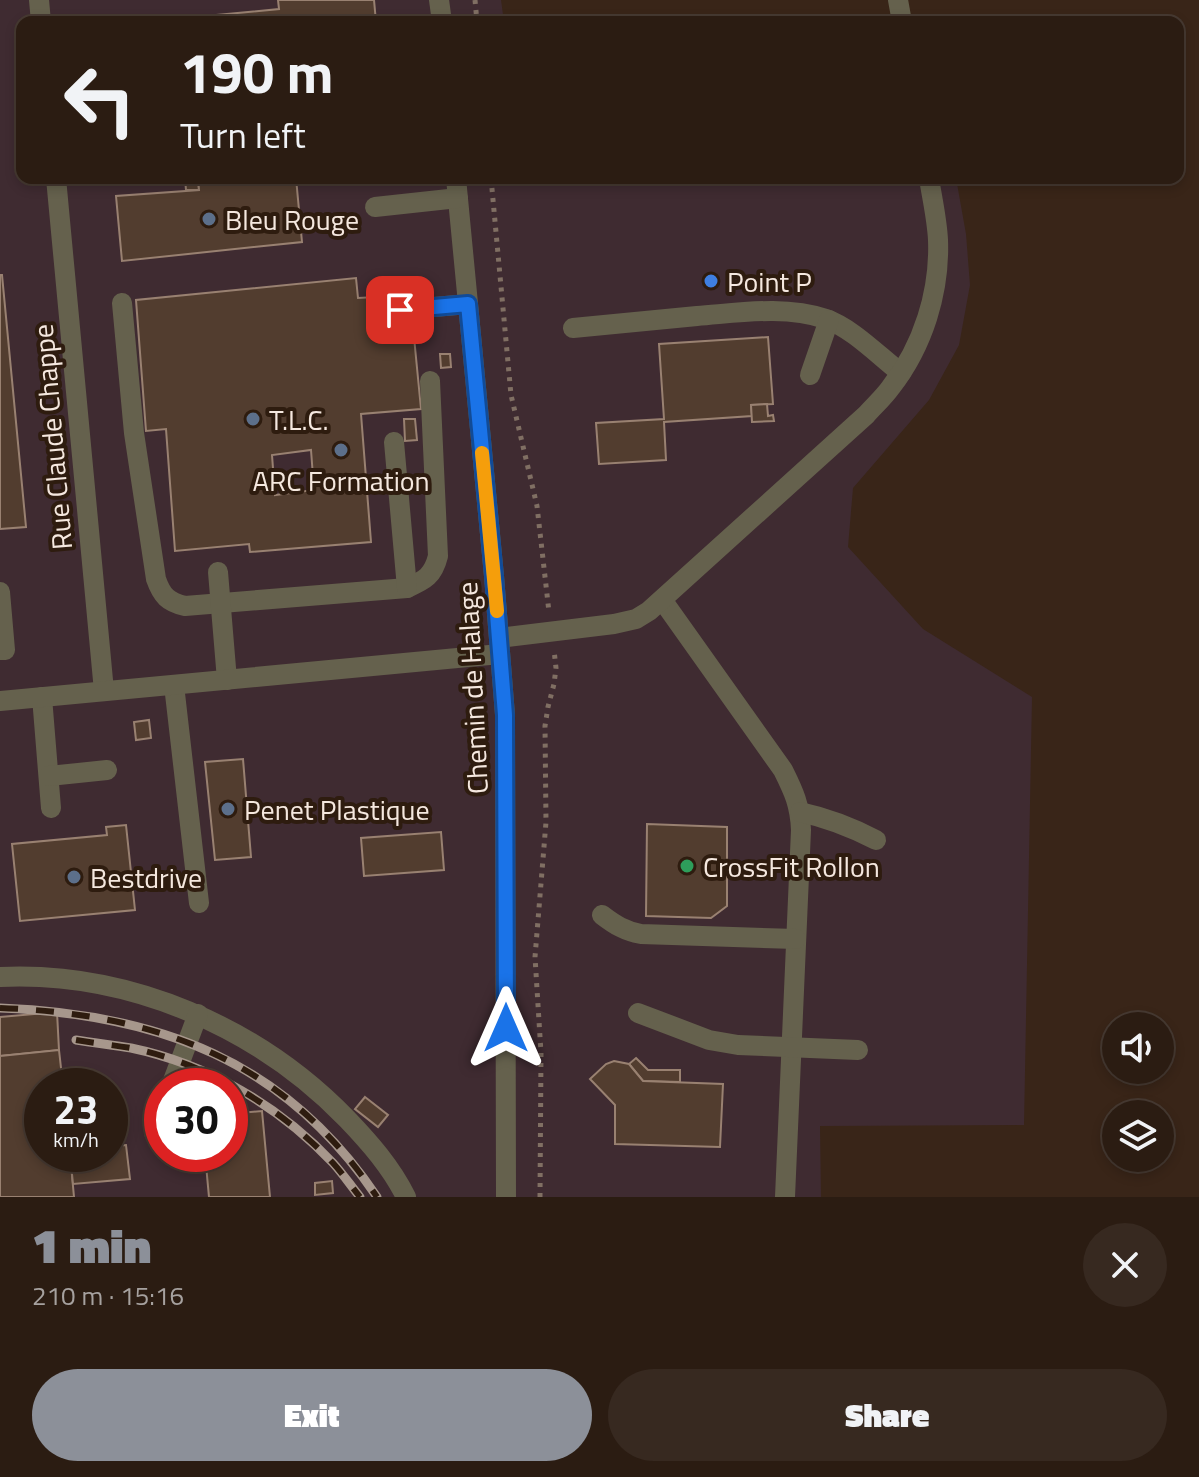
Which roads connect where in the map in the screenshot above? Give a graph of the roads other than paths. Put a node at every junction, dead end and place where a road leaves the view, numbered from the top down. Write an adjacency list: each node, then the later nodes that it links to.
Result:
1 (57, 184): 23 (street, Rue Claude Chappe)
2 (930, 184): 10 (street)
3 (457, 188): 4 (street); 6 (street, Chemin de Halage)
4 (375, 207)
5 (122, 303): 18 (street)
6 (468, 304): 7 (street); 19 (street, Chemin de Halage)
7 (400, 310)
8 (829, 320): 9 (street); 10 (street); 11 (street)
9 (573, 328)
10 (901, 373): 17 (street)
11 (810, 375)
12 (430, 381): 15 (street)
13 (394, 442): 15 (street)
14 (218, 572): 18 (street)
15 (407, 588): 18 (street)
16 (0, 592): 20 (street)
17 (663, 601): 19 (street); 29 (street)
18 (221, 605): 21 (street)
19 (500, 646): 21 (street); 41 (street, Chemin de Halage)
20 (0, 650)
21 (227, 680): 22 (street)
22 (174, 685): 23 (street); 31 (street)
23 (104, 691): 24 (street)
24 (42, 697): 25 (street); 27 (street)
25 (0, 701)
26 (107, 770): 27 (street)
27 (49, 776): 28 (street)
28 (51, 808)
29 (800, 812): 30 (street); 33 (street)
30 (876, 840)
31 (199, 903)
32 (602, 915): 33 (street)
33 (796, 939): 37 (street)
34 (0, 977): 36 (street)
35 (638, 1013): 37 (street)
36 (198, 1014): 39 (street); 40 (street)
37 (791, 1046): 38 (street); 42 (street)
38 (858, 1050)
39 (178, 1068)
40 (406, 1197)
41 (506, 1197)
42 (785, 1197)

